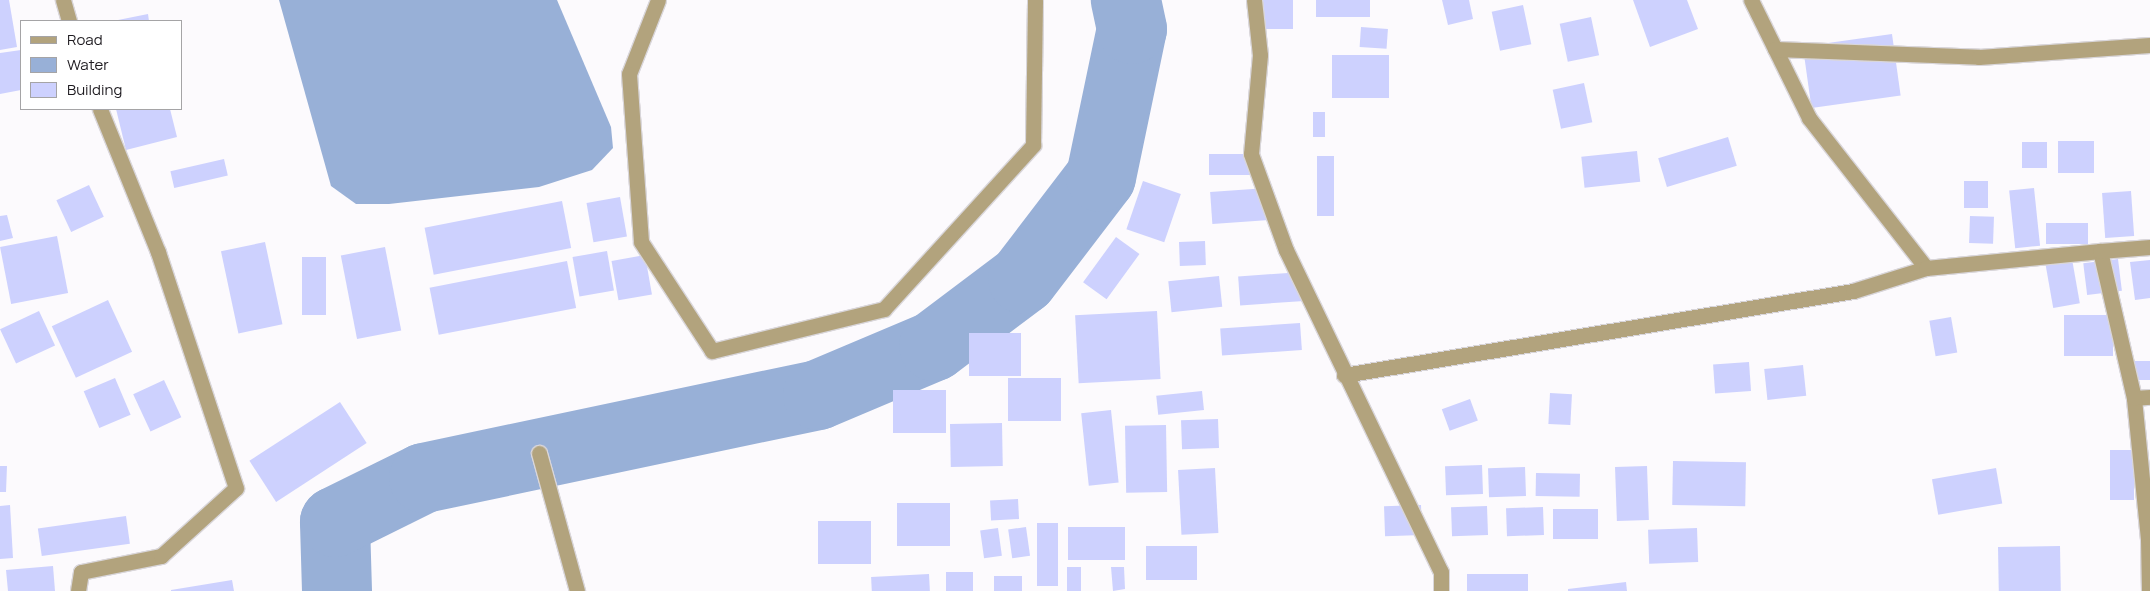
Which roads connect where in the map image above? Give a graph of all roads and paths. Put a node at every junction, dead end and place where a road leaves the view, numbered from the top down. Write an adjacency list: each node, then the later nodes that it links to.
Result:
1 (62, 0): 6 (street)
2 (658, 0): 3 (street)
3 (1035, 0)
4 (1254, 0): 13 (street)
5 (1751, 0): 8 (street)
6 (69, 20)
7 (2150, 45): 8 (street)
8 (1775, 49): 12 (street)
9 (100, 110): 17 (street)
10 (2150, 247): 11 (street)
11 (2100, 251): 12 (street); 15 (street)
12 (1926, 268): 13 (street)
13 (1344, 375): 19 (street)
14 (2150, 397): 15 (street)
15 (2134, 398): 20 (street)
16 (539, 453): 18 (street)
17 (78, 591)
18 (578, 591)
19 (1441, 591)
20 (2149, 591)

